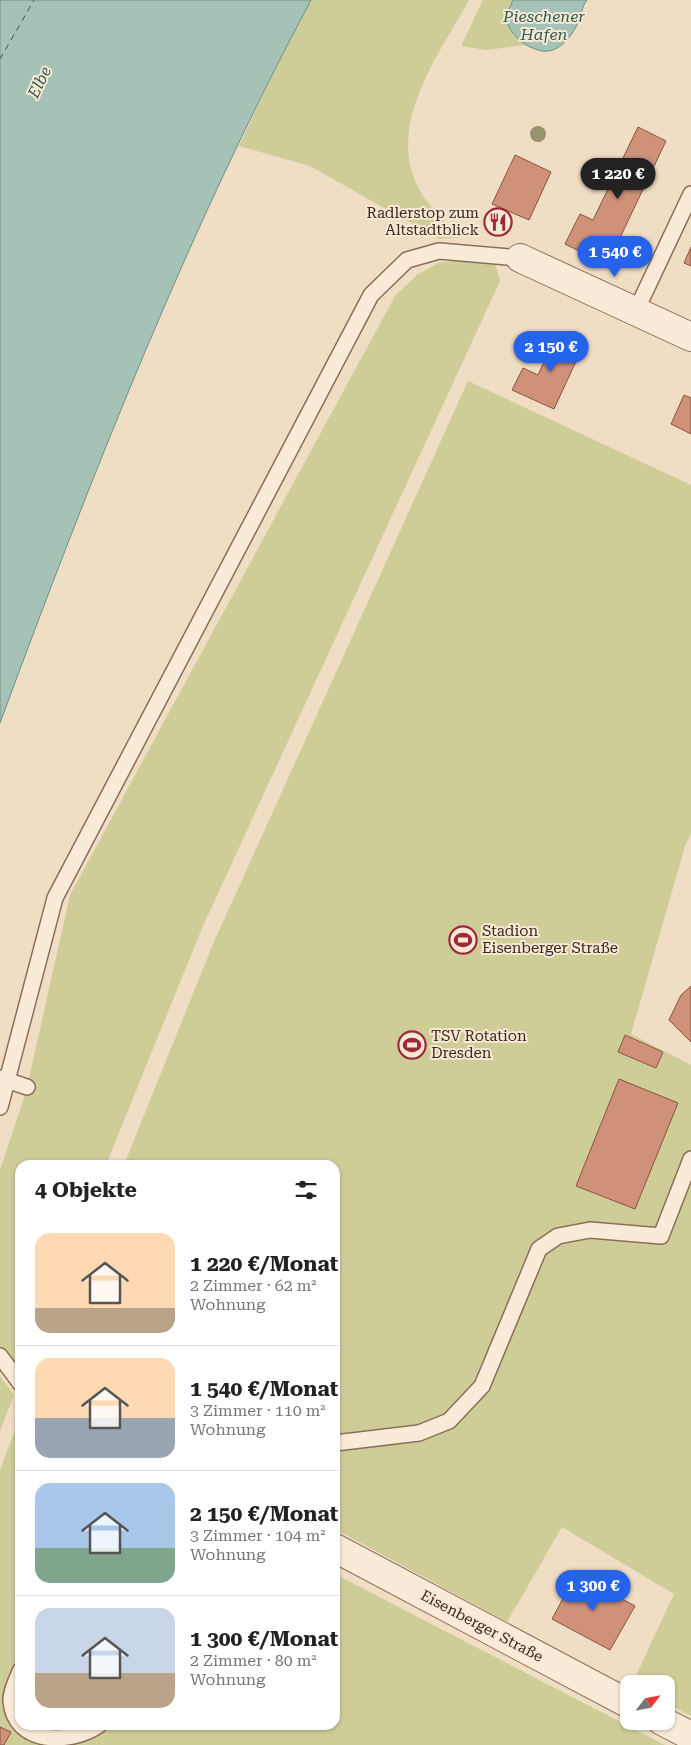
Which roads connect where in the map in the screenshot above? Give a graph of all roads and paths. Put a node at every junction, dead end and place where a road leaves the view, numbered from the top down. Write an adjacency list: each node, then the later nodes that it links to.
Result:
1 (691, 194): 3 (lane)
2 (520, 258): 3 (street); 5 (lane)
3 (636, 311): 4 (street)
4 (691, 337)
5 (3, 1080): 6 (lane); 7 (lane)
6 (27, 1087)
7 (0, 1106)
8 (691, 1159): 11 (lane)
9 (0, 1356): 10 (lane)
10 (15, 1376)
11 (340, 1441)
12 (340, 1551): 14 (street, Eisenberger Straße)
13 (15, 1684): 15 (lane)
14 (620, 1699)
15 (15, 1719)
16 (675, 1728): 19 (street)
17 (23, 1730): 18 (lane)
18 (91, 1730)
19 (691, 1736)

